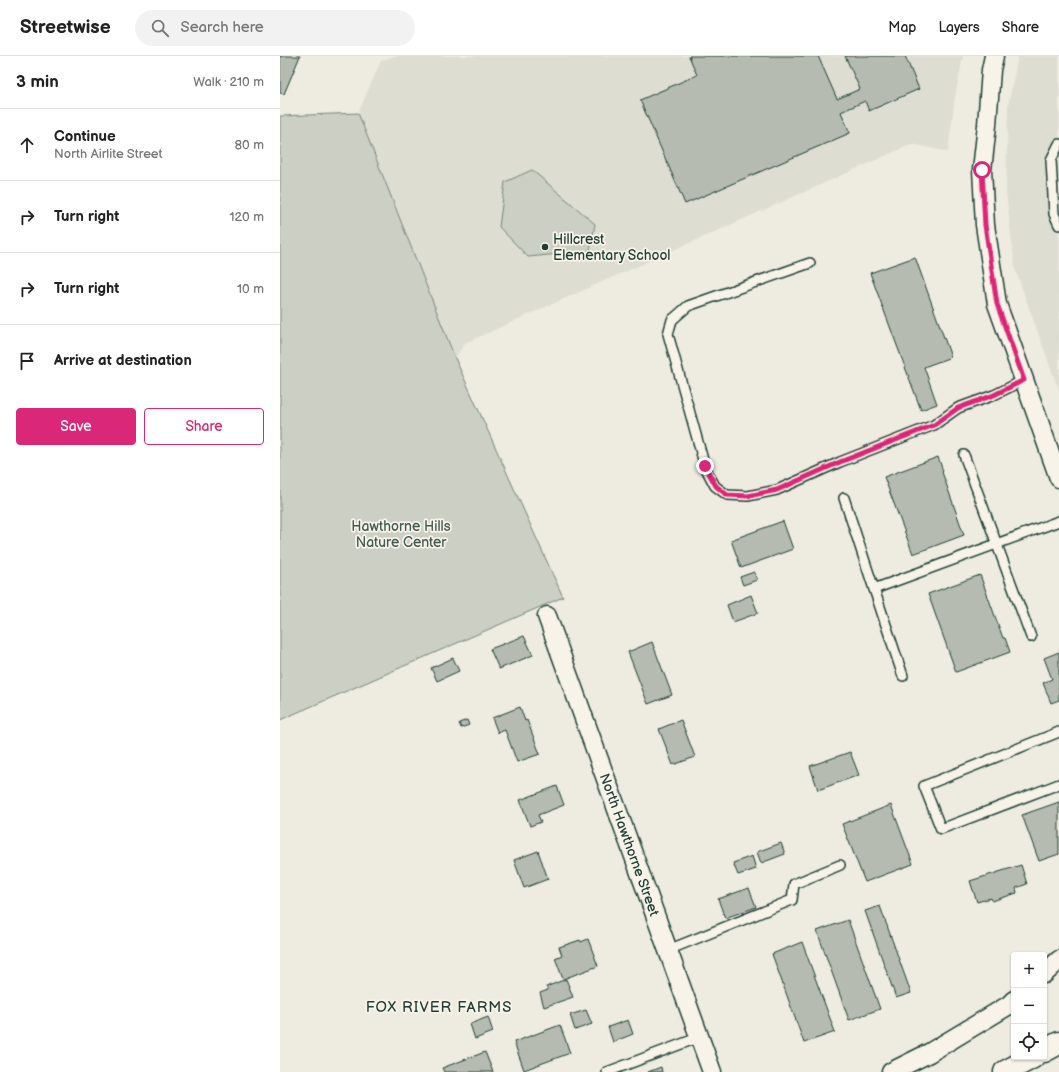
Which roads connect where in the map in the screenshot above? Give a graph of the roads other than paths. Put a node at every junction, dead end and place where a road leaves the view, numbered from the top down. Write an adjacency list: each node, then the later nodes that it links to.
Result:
1 (994, 56): 5 (street)
2 (1059, 144): 3 (lane)
3 (1059, 225)
4 (810, 263): 5 (lane)
5 (1024, 380): 7 (street)
6 (964, 454): 10 (lane)
7 (1059, 478)
8 (844, 498): 11 (lane)
9 (1059, 521): 10 (lane)
10 (997, 544): 11 (lane); 13 (lane)
11 (874, 589): 14 (lane)
12 (547, 616): 18 (street, North Hawthorne Street)
13 (1031, 637)
14 (904, 676)
15 (1059, 732): 16 (lane)
16 (1059, 784)
17 (840, 865): 18 (lane)
18 (668, 950): 22 (street, North Hawthorne Street)
19 (1059, 960): 20 (street)
20 (1047, 971)
21 (1011, 1003): 28 (street)
22 (700, 1037): 26 (lane); 27 (street, North Hawthorne Street)
23 (1059, 1043): 24 (main road)
24 (1047, 1049)
25 (1027, 1060): 29 (main road)
26 (607, 1072)
27 (711, 1072)
28 (891, 1072)
29 (1005, 1072)

